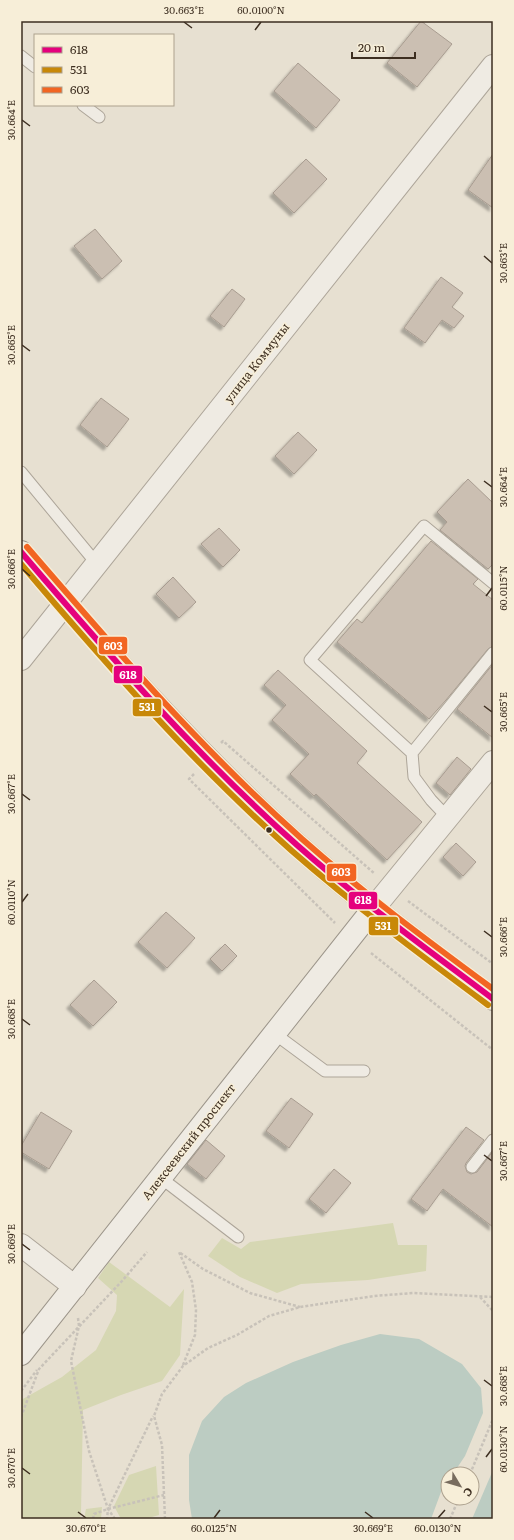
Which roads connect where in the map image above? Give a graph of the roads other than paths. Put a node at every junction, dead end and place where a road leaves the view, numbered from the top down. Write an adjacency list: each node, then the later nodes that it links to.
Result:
1 (21, 56): 2 (lane)
2 (34, 66)
3 (493, 66): 8 (street, улица Коммуны)
4 (84, 106): 5 (lane)
5 (99, 117)
6 (21, 472): 8 (lane)
7 (21, 552): 10 (street)
8 (97, 564): 10 (street, улица Коммуны)
9 (493, 583): 13 (lane)
10 (65, 604): 12 (street, улица Коммуны); 16 (street)
11 (493, 653): 13 (lane)
12 (21, 659)
13 (412, 753): 15 (lane)
14 (493, 762): 15 (street, Алексеевский проспект)
15 (448, 818): 16 (street, Алексеевский проспект)
16 (373, 909): 17 (street); 18 (street, Алексеевский проспект)
17 (493, 999)
18 (275, 1034): 19 (lane); 22 (street, Алексеевский проспект)
19 (364, 1072)
20 (493, 1140): 21 (lane)
21 (472, 1167)
22 (161, 1178): 23 (lane); 25 (street, Алексеевский проспект)
23 (238, 1237)
24 (21, 1245): 25 (street)
25 (75, 1287): 26 (street, Алексеевский проспект)
26 (21, 1354)

